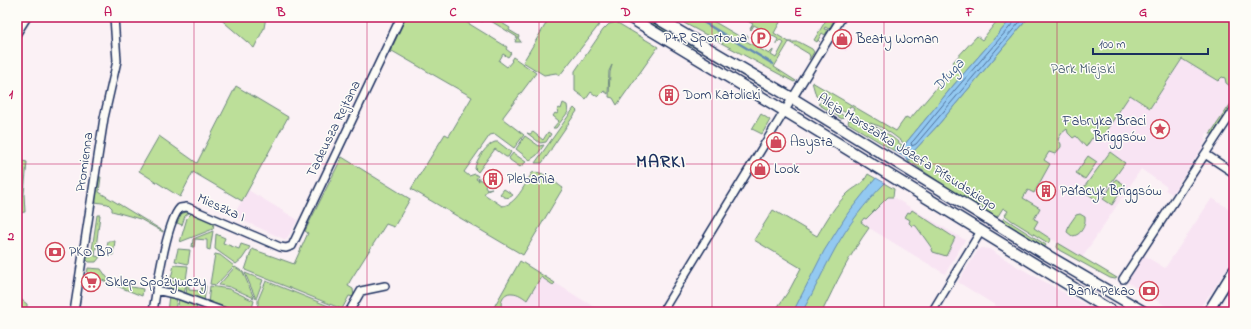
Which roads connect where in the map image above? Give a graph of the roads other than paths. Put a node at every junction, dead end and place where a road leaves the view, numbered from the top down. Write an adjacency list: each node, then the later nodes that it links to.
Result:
1 (27, 17): 7 (street)
2 (114, 17): 20 (street, Promienna)
3 (401, 17): 14 (street, Tadeusza Rejtana)
4 (629, 17): 9 (main road, Aleja Marszałka Józefa Piłsudskiego)
5 (655, 17): 8 (main road, Aleja Marszałka Józefa Piłsudskiego)
6 (842, 17): 8 (street)
7 (17, 33)
8 (792, 98): 9 (street); 27 (main road, Aleja Marszałka Józefa Piłsudskiego)
9 (785, 110): 13 (main road, Aleja Marszałka Józefa Piłsudskiego); 24 (street)
10 (1234, 110): 11 (street)
11 (1205, 154): 12 (street); 16 (street)
12 (1234, 173)
13 (981, 230): 25 (street); 26 (main road, Aleja Marszałka Józefa Piłsudskiego)
14 (286, 248): 18 (street, Mieszka I)
15 (1234, 270): 19 (street)
16 (1123, 279)
17 (385, 286): 23 (street)
18 (156, 290): 21 (street, Mieszka I); 22 (street)
19 (1210, 308): 28 (street)
20 (74, 312)
21 (153, 312)
22 (225, 312)
23 (349, 312)
24 (662, 312)
25 (932, 312)
26 (1113, 312)
27 (1144, 312)
28 (1203, 312)

